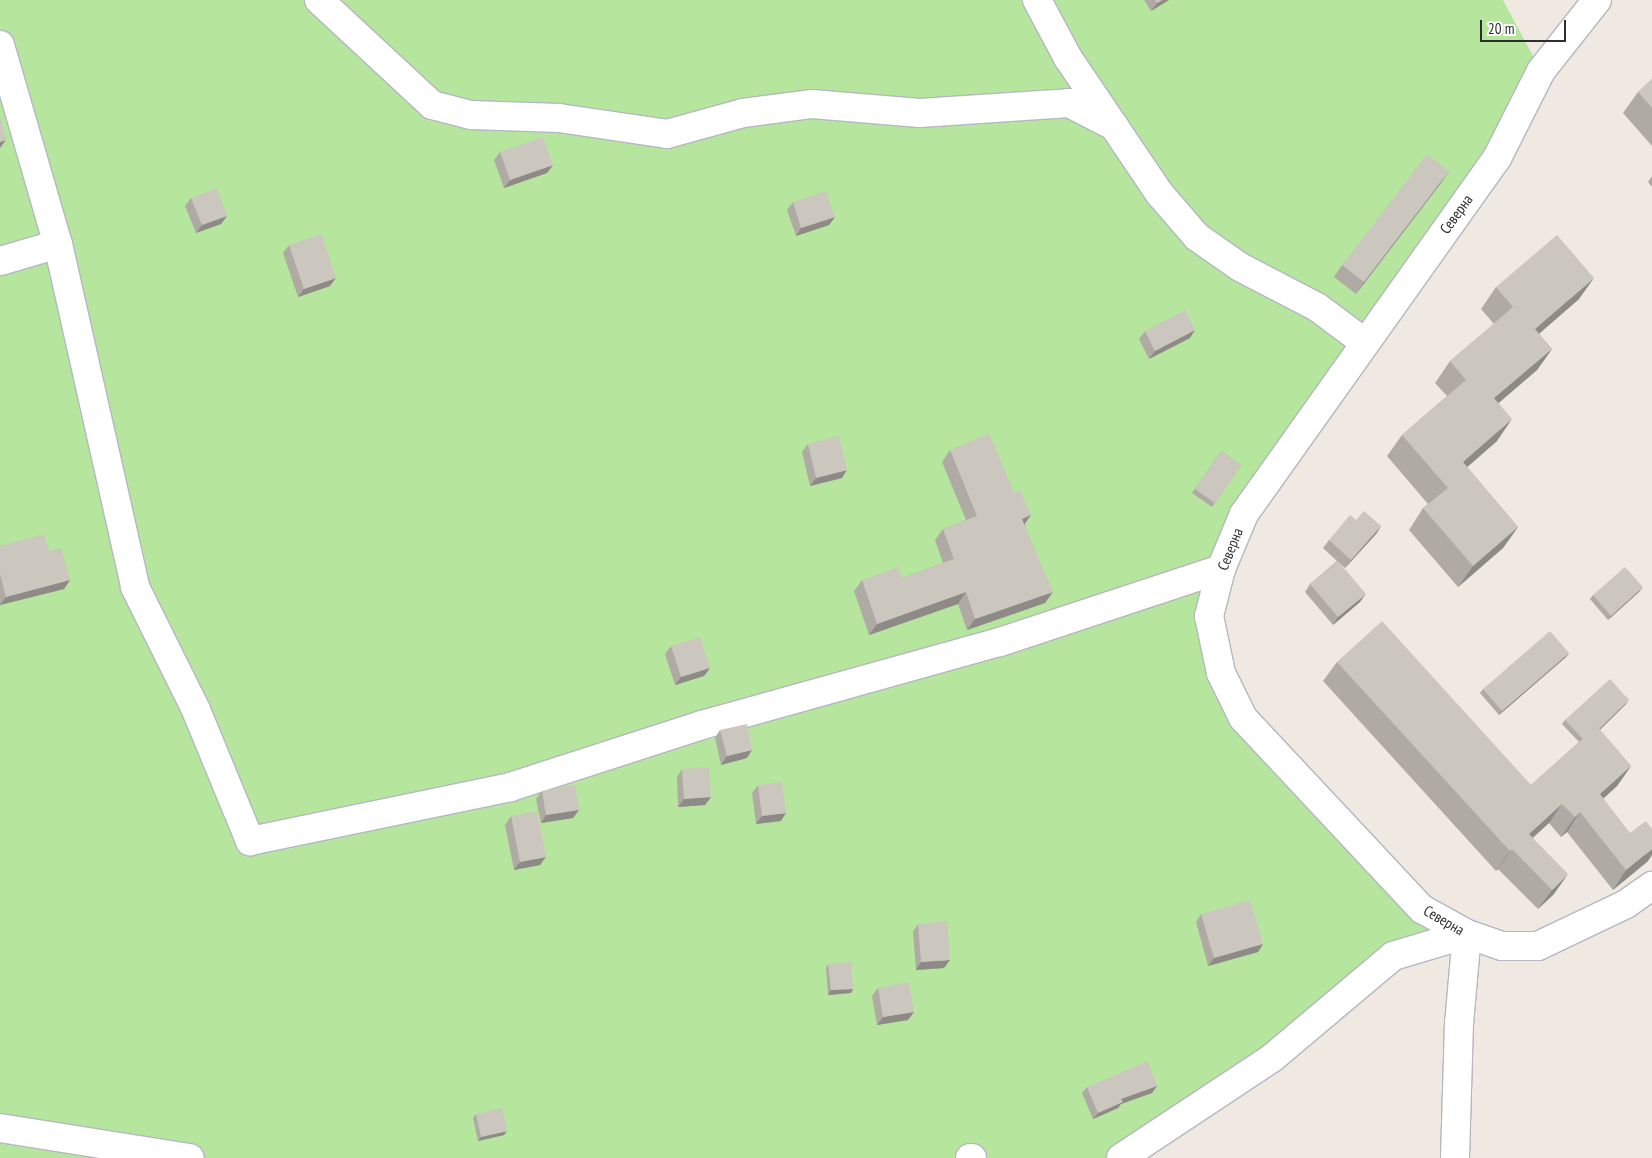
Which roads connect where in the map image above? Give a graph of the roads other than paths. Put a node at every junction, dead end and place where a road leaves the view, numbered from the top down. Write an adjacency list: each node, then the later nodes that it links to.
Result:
1 (320, 0): 5 (street)
2 (1037, 0): 5 (street)
3 (1596, 0): 8 (street, Северна)
4 (0, 45): 6 (street)
5 (1114, 126): 8 (street)
6 (58, 244): 7 (street); 9 (street)
7 (0, 261)
8 (1364, 342): 9 (street, Северна)
9 (1220, 569): 11 (street, Северна)
10 (1652, 886): 11 (street, Северна)
11 (1467, 934): 14 (street); 15 (street)
12 (0, 1128): 13 (street)
13 (190, 1158)
14 (1121, 1158)
15 (1455, 1158)

